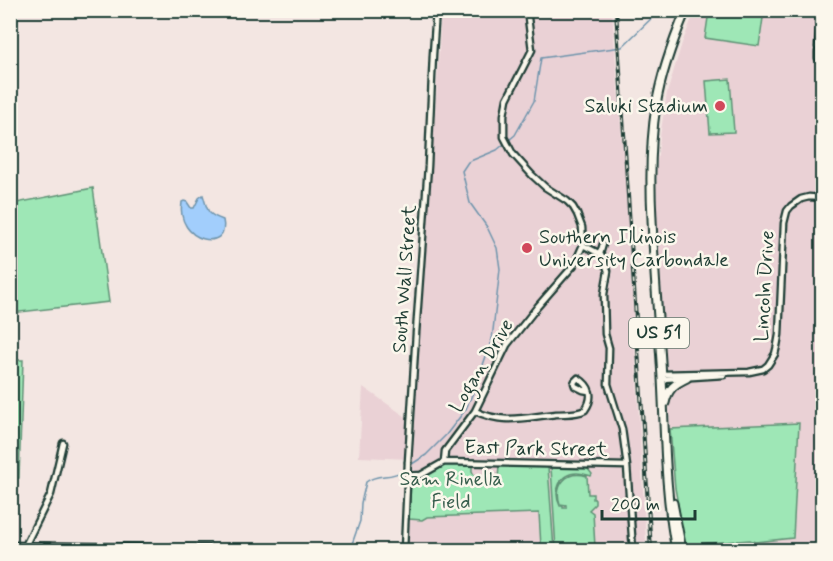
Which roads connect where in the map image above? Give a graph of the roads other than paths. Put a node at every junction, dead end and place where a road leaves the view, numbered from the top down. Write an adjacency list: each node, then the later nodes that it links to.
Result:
1 (436, 10): 20 (street, South Wall Street)
2 (527, 10): 9 (street)
3 (686, 10): 12 (highway, US 51)
4 (821, 10): 5 (street)
5 (821, 49): 6 (street)
6 (822, 63)
7 (822, 198): 11 (street, Lincoln Drive)
8 (603, 244): 10 (street)
9 (583, 245): 10 (street); 15 (street, Logan Drive)
10 (600, 254): 19 (street)
11 (729, 373): 12 (street, Lincoln Drive); 13 (street)
12 (662, 376): 13 (street); 16 (highway, US 51)
13 (687, 378): 16 (highway)
14 (590, 391): 15 (street)
15 (475, 411): 18 (street, Logan Drive)
16 (663, 411): 26 (highway, US 51)
17 (63, 443): 22 (street)
18 (444, 462): 19 (street, East Park Street); 20 (street)
19 (627, 466): 25 (street)
20 (407, 476): 24 (street, South Wall Street)
21 (10, 545): 22 (street)
22 (23, 548): 23 (street)
23 (315, 550)
24 (404, 550)
25 (633, 550)
26 (677, 550)

